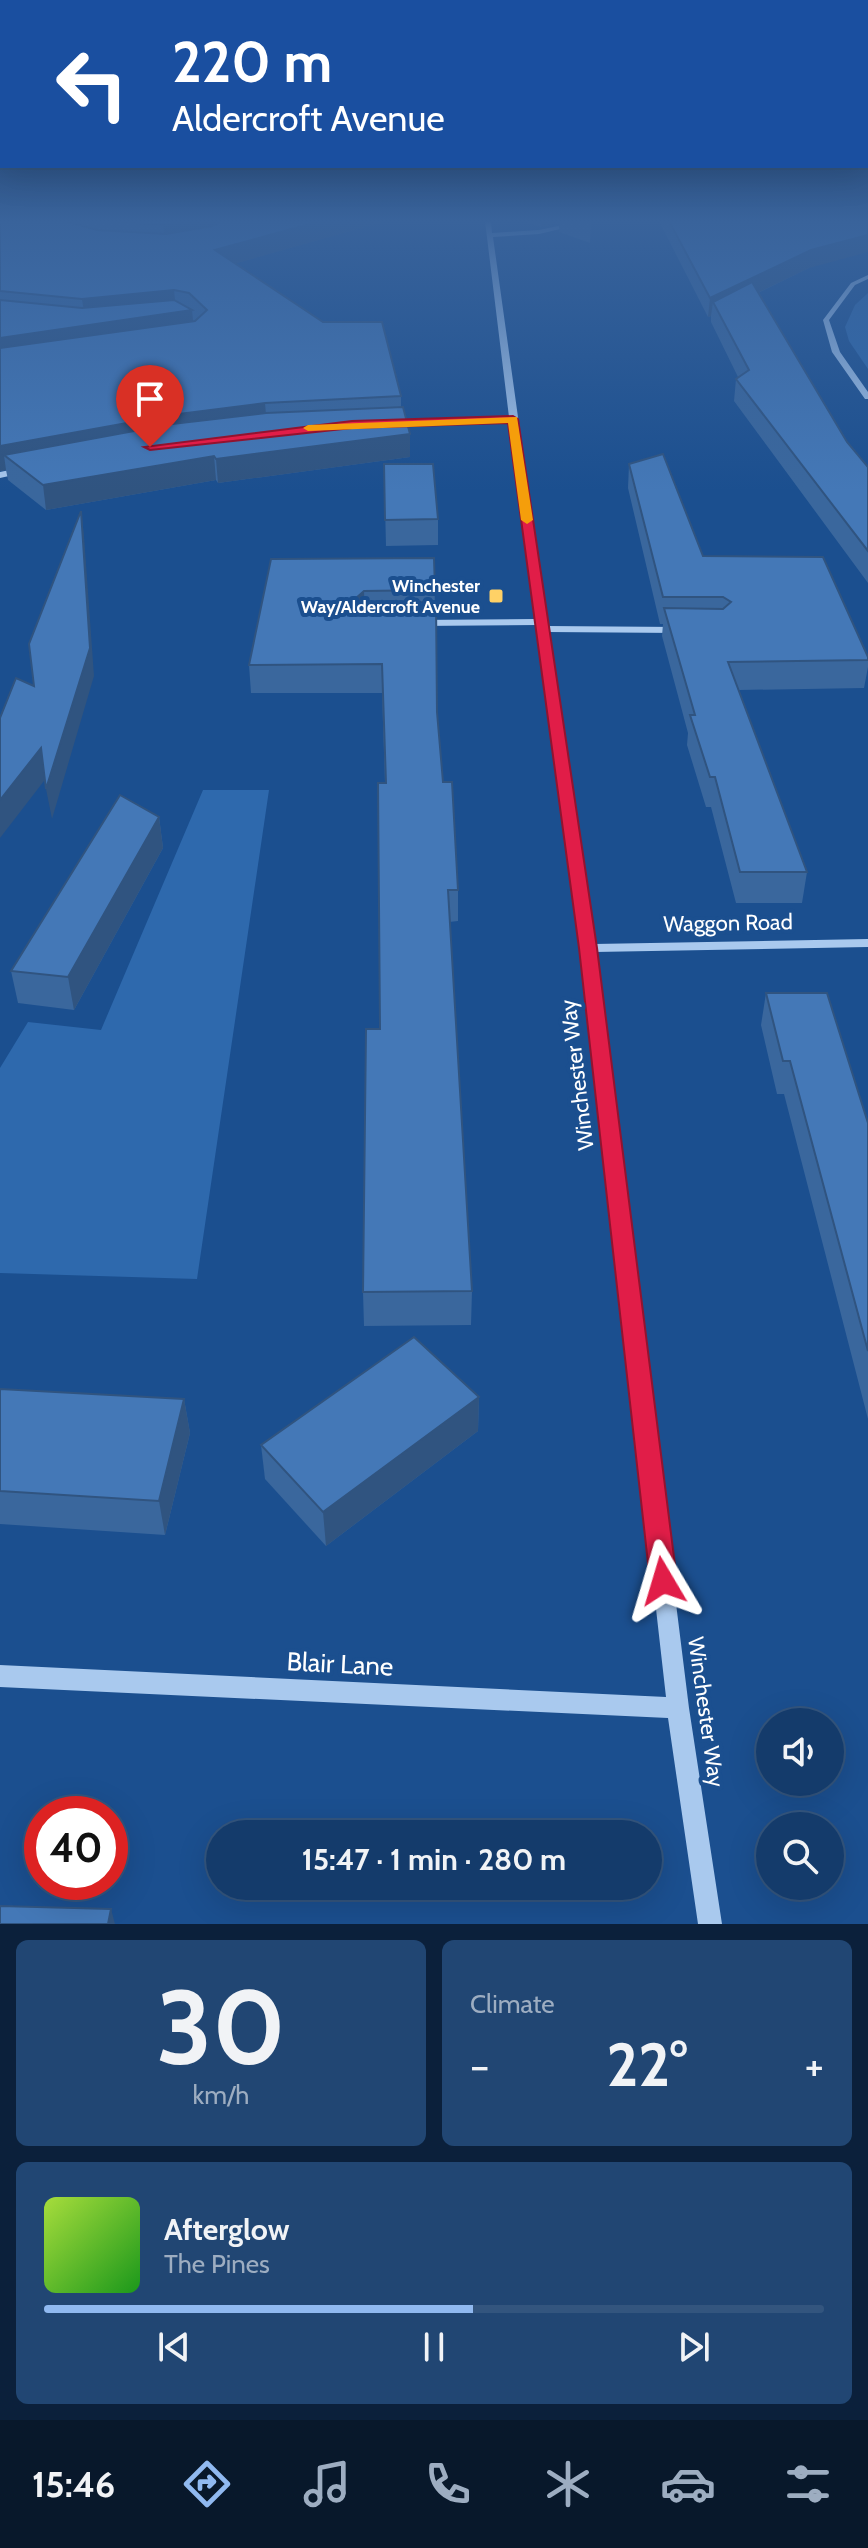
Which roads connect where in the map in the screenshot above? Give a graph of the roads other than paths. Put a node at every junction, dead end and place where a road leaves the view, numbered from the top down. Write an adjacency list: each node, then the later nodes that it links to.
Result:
1 (500, 311): 4 (street, Winchester Way)
2 (833, 311): 3 (street)
3 (868, 397)
4 (513, 419): 5 (street); 9 (street, Winchester Way)
5 (382, 424)
6 (31, 469): 7 (street)
7 (0, 475)
8 (409, 623): 9 (street)
9 (542, 626): 10 (street); 12 (street, Winchester Way)
10 (690, 630)
11 (868, 943): 12 (street, Waggon Road)
12 (588, 948): 14 (street, Winchester Way)
13 (0, 1676): 14 (street, Blair Lane)
14 (678, 1708): 15 (street, Winchester Way)
15 (710, 1924)

